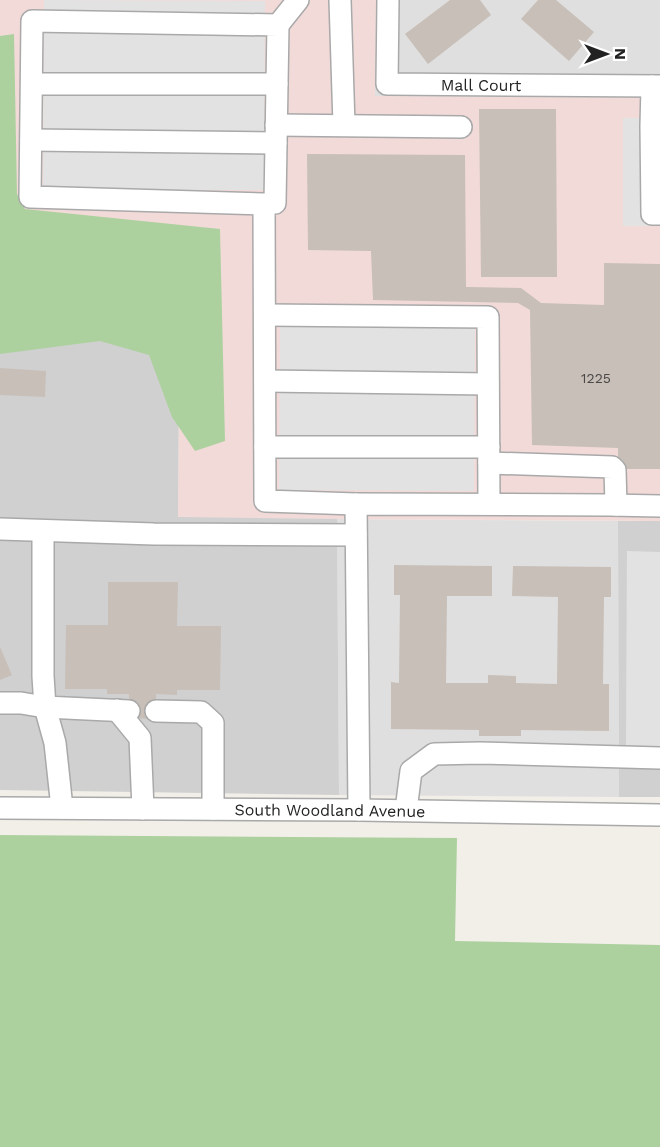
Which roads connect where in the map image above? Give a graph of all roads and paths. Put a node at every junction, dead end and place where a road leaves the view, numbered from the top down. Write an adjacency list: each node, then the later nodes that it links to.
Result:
1 (298, 0): 4 (street)
2 (340, 0): 8 (street)
3 (388, 0): 7 (street, Mall Court)
4 (278, 25): 5 (street); 6 (street)
5 (32, 84): 6 (street); 12 (street)
6 (277, 84): 11 (street)
7 (656, 86): 9 (street)
8 (344, 125): 10 (street); 11 (street)
9 (655, 126): 14 (street)
10 (461, 127)
11 (276, 134): 12 (street); 13 (street)
12 (31, 140): 13 (street)
13 (264, 204): 15 (street)
14 (660, 214)
15 (265, 315): 16 (street); 17 (street)
16 (265, 381): 17 (street); 18 (street)
17 (488, 384): 19 (street)
18 (265, 447): 19 (street); 20 (street)
19 (489, 455): 21 (street); 22 (street)
20 (356, 504): 21 (street); 26 (street)
21 (489, 504): 22 (street)
22 (616, 505): 23 (street)
23 (660, 506)
24 (0, 530): 25 (street)
25 (43, 532): 26 (street); 28 (street)
26 (356, 535): 35 (street)
27 (0, 703): 28 (street)
28 (45, 707): 29 (street); 32 (street)
29 (140, 738): 33 (street); 34 (street)
30 (655, 758): 36 (street)
31 (0, 808): 32 (street, South Woodland Avenue)
32 (62, 808): 33 (street, South Woodland Avenue)
33 (143, 809): 34 (street, South Woodland Avenue)
34 (213, 809): 35 (street, South Woodland Avenue)
35 (359, 810): 36 (street, South Woodland Avenue)
36 (406, 810): 37 (street, South Woodland Avenue)
37 (660, 815)

